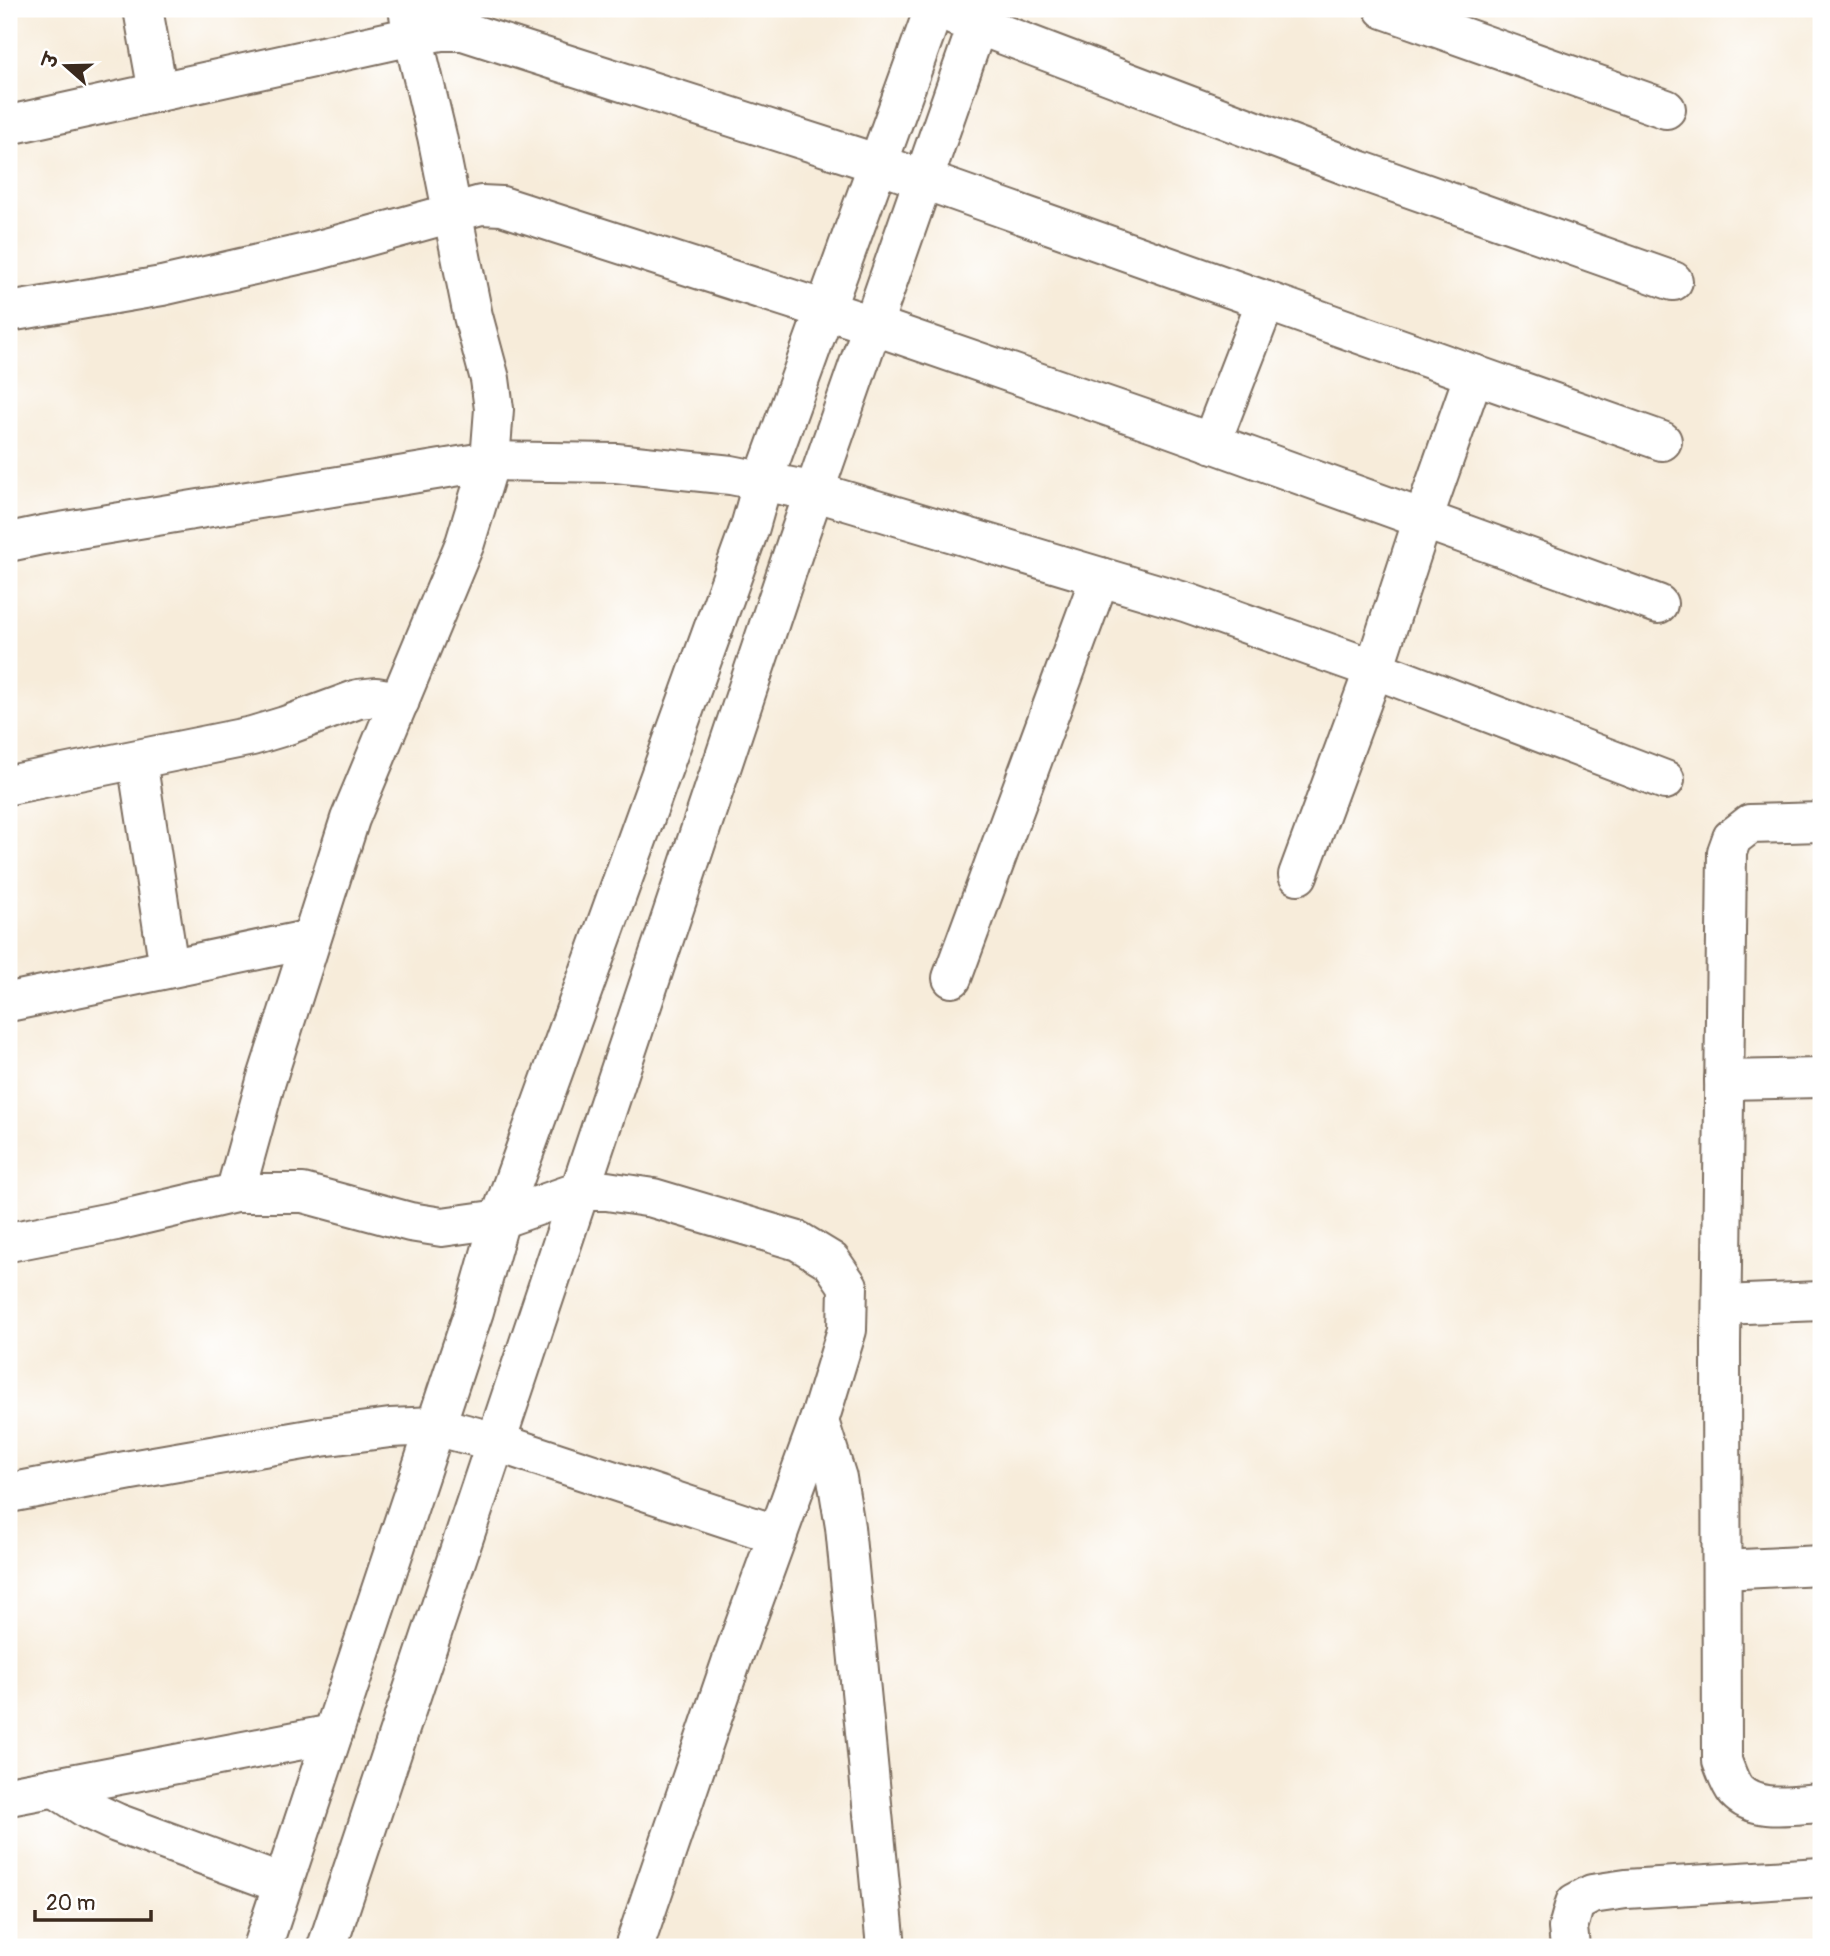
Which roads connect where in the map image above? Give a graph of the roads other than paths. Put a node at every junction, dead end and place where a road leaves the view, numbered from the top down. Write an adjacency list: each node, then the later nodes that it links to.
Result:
1 (144, 9): 6 (street)
2 (935, 9): 4 (street); 9 (street)
3 (1384, 9): 7 (street)
4 (980, 17): 10 (street); 12 (street)
5 (410, 22): 6 (street); 9 (street); 11 (street)
6 (158, 92): 8 (street)
7 (1666, 109)
8 (9, 125)
9 (879, 164): 10 (street); 14 (street)
10 (923, 180): 13 (street); 16 (street)
11 (452, 213): 14 (street); 15 (street); 20 (street)
12 (1673, 281)
13 (1266, 301): 17 (street); 19 (street)
14 (825, 310): 16 (street); 21 (street)
15 (9, 312)
16 (872, 325): 19 (street); 22 (street)
17 (1474, 374): 18 (street); 23 (street)
18 (1662, 440)
19 (1211, 443): 23 (street)
20 (490, 461): 21 (street); 24 (street); 28 (street)
21 (763, 481): 22 (street); 42 (street)
22 (816, 492): 25 (street); 40 (street)
23 (1423, 519): 26 (street); 27 (street)
24 (9, 542)
25 (1100, 577): 27 (street); 36 (street)
26 (1658, 604)
27 (1374, 669): 30 (street); 33 (street)
28 (400, 701): 29 (street); 34 (street)
29 (137, 760): 31 (street); 35 (street)
30 (1665, 780)
31 (9, 785)
32 (1821, 822): 39 (street)
33 (1298, 874)
34 (311, 939): 35 (street); 41 (street)
35 (169, 968): 37 (street)
36 (951, 978)
37 (9, 1002)
38 (1821, 1078): 39 (street)
39 (1724, 1080): 45 (street)
40 (580, 1191): 42 (street); 46 (street); 48 (street)
41 (235, 1193): 42 (street); 43 (street)
42 (500, 1219): 47 (street)
43 (9, 1242)
44 (1821, 1301): 45 (street)
45 (1722, 1305): 52 (street)
46 (820, 1421): 50 (street); 62 (street)
47 (435, 1426): 48 (street); 49 (street); 53 (street)
48 (496, 1442): 50 (street); 60 (street)
49 (9, 1493)
50 (778, 1535): 61 (street)
51 (1821, 1565): 52 (street)
52 (1721, 1570): 56 (street)
53 (333, 1734): 54 (street); 58 (street)
54 (54, 1787): 55 (street); 58 (street)
55 (9, 1796)
56 (1821, 1803)
57 (1821, 1878): 63 (street)
58 (282, 1884): 59 (street)
59 (262, 1947)
60 (327, 1947)
61 (634, 1947)
62 (881, 1947)
63 (1570, 1947)

